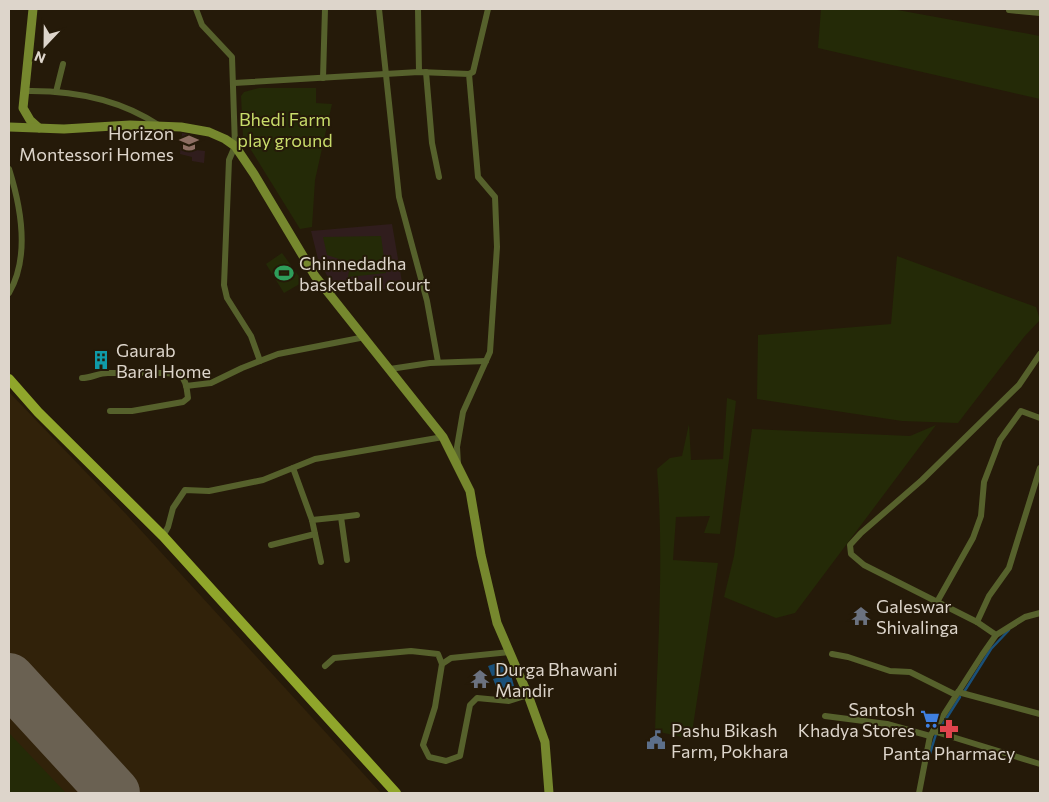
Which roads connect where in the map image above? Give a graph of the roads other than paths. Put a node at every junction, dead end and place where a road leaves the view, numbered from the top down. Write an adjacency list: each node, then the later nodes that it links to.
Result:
1 (33, 9): 15 (street)
2 (196, 9): 14 (street)
3 (326, 9): 13 (street)
4 (379, 9): 11 (street)
5 (418, 9): 10 (street)
6 (488, 9): 12 (street)
7 (1009, 10): 8 (street)
8 (1040, 13)
9 (63, 64): 16 (street)
10 (423, 72): 11 (street); 12 (street); 22 (street)
11 (386, 74): 13 (street); 28 (street)
12 (469, 74): 27 (street)
13 (323, 78): 14 (street)
14 (234, 83): 20 (street)
15 (24, 91): 16 (street); 19 (street)
16 (56, 92): 17 (street)
17 (160, 126): 19 (street); 20 (street)
18 (9, 127): 19 (street)
19 (39, 128)
20 (235, 146): 24 (street); 26 (street)
21 (9, 169): 23 (street)
22 (439, 177)
23 (9, 293)
24 (364, 337): 26 (street); 29 (street)
25 (1040, 354): 47 (street)
26 (260, 361): 32 (street)
27 (486, 361): 28 (street); 36 (street)
28 (438, 362): 29 (street)
29 (390, 369): 35 (street)
30 (82, 378): 32 (street)
31 (9, 379): 43 (main road)
32 (186, 386): 33 (street)
33 (110, 412)
34 (1040, 418): 47 (street)
35 (443, 437): 36 (street); 37 (street)
36 (458, 466): 51 (street)
37 (294, 468): 41 (street); 43 (street)
38 (1040, 468): 49 (street)
39 (357, 515): 40 (street)
40 (341, 517): 41 (street); 45 (street)
41 (312, 520): 42 (street)
42 (315, 534): 44 (street); 46 (street)
43 (163, 536): 61 (main road)
44 (271, 545)
45 (347, 560)
46 (321, 562)
47 (937, 602): 49 (street)
48 (1040, 613): 50 (street)
49 (977, 622): 50 (street)
50 (996, 635): 55 (street)
51 (510, 652): 53 (street); 56 (street)
52 (832, 654): 55 (street)
53 (442, 664): 54 (street); 56 (street)
54 (325, 666)
55 (957, 693): 57 (street); 59 (street)
56 (528, 695): 62 (street)
57 (1040, 714)
58 (825, 716): 59 (street)
59 (932, 734): 60 (street); 63 (street)
60 (1040, 764)
61 (396, 793)
62 (549, 793)
63 (919, 793)

